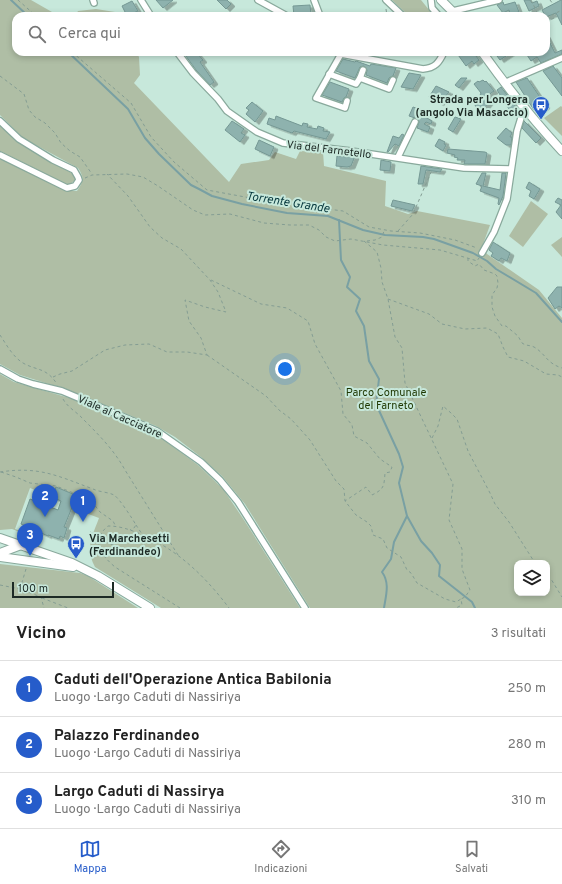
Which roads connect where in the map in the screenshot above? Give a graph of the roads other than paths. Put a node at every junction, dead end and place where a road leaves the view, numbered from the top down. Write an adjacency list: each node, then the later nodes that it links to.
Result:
1 (141, 0): 8 (street)
2 (258, 0): 9 (street)
3 (314, 0): 10 (street)
4 (386, 0): 11 (street)
5 (431, 0): 12 (street)
6 (441, 0): 13 (street)
7 (499, 0): 14 (street)
8 (148, 12)
9 (279, 12)
10 (318, 12)
11 (398, 12)
12 (436, 12)
13 (454, 12)
14 (458, 12)
15 (180, 56): 32 (street, Via del Farnetello)
16 (340, 56): 22 (street)
17 (352, 56): 18 (street)
18 (442, 56)
19 (485, 56): 25 (street)
20 (562, 58): 25 (street)
21 (363, 70): 23 (street)
22 (329, 74): 23 (street); 26 (street)
23 (360, 78): 24 (street)
24 (393, 80)
25 (504, 83): 27 (street)
26 (347, 101)
27 (524, 108): 30 (street); 33 (street)
28 (0, 120): 31 (street)
29 (415, 122): 32 (street)
30 (562, 151)
31 (0, 155)
32 (398, 157): 33 (street, Via del Farnetello)
33 (511, 169): 34 (street)
34 (482, 253)
35 (0, 369): 42 (street, Viale al Cacciatore)
36 (0, 538): 37 (street)
37 (21, 545): 38 (street); 40 (street)
38 (0, 553)
39 (0, 557): 40 (street)
40 (84, 568): 41 (street)
41 (150, 608)
42 (305, 608)

